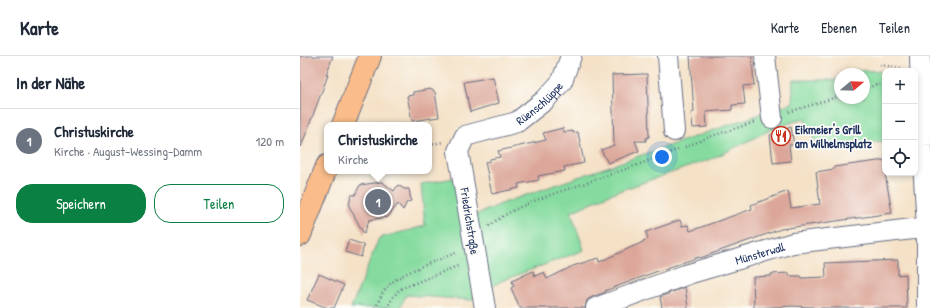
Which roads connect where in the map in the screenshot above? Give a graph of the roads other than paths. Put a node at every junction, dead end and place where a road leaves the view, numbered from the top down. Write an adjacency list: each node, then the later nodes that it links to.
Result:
1 (370, 56): 8 (main road)
2 (571, 56): 10 (street, Rüenschlüppe)
3 (668, 56): 9 (street)
4 (765, 56): 7 (street)
5 (920, 56): 6 (street)
6 (926, 102): 12 (street)
7 (772, 118)
8 (344, 122)
9 (674, 131)
10 (465, 136): 14 (street, Friedrichstraße)
11 (324, 174): 13 (main road)
12 (928, 227): 15 (street, Münsterwall); 16 (street)
13 (300, 235)
14 (485, 308)
15 (596, 308)
16 (926, 308)

